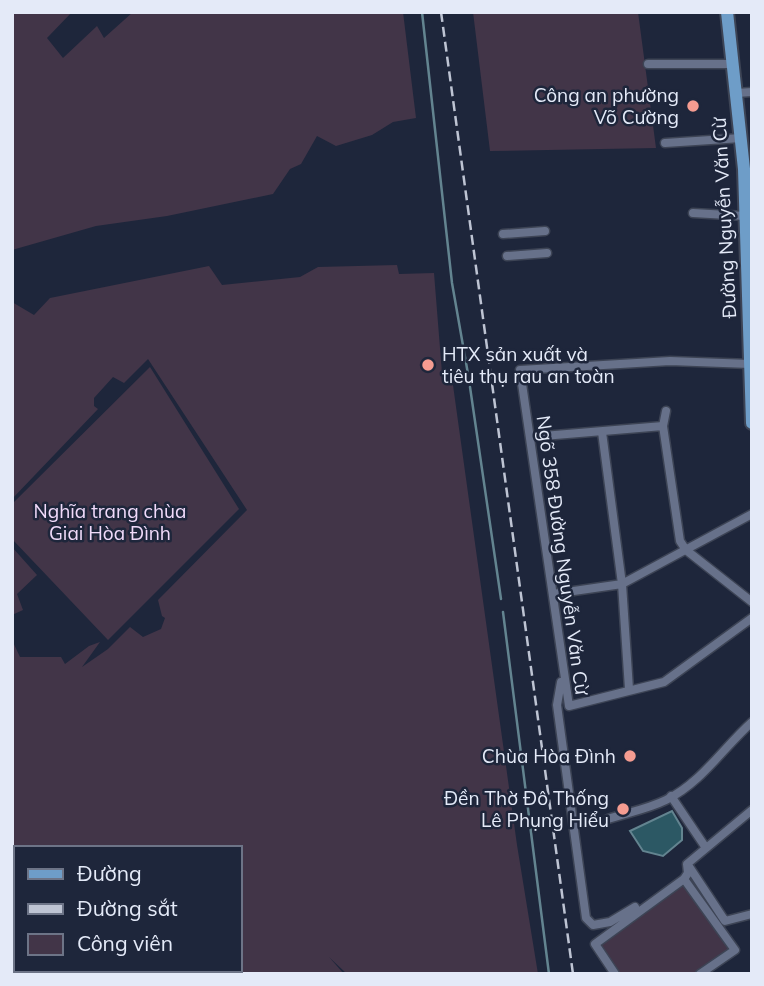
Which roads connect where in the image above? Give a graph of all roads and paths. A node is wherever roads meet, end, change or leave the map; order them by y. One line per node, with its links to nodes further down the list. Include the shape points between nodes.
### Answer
1 (727, 12): 3 (main road, Đường Nguyễn Văn Cừ)
2 (648, 64): 3 (street)
3 (733, 64): 5 (main road, Đường Nguyễn Văn Cừ)
4 (752, 92): 5 (street)
5 (736, 93): 6 (main road, Đường Nguyễn Văn Cừ)
6 (740, 138): 7 (street); 9 (main road, Đường Nguyễn Văn Cừ)
7 (665, 143)
8 (693, 214): 9 (street)
9 (745, 216): 13 (main road, Đường Nguyễn Văn Cừ)
10 (545, 231): 11 (street)
11 (503, 234)
12 (547, 253): 14 (street)
13 (749, 254): 15 (main road, Đường Nguyễn Văn Cừ)
14 (507, 256)
15 (750, 361): 17 (main road, Đường Nguyễn Văn Cừ); 20 (street, Ngõ 358 Đường Nguyễn Văn Cừ, via 520,370)
16 (666, 411): 18 (street)
17 (752, 423)
18 (663, 426): 19 (street); 22 (street, via 680,541)
19 (602, 432): 20 (street); 23 (street)
20 (531, 437): 24 (street, Ngõ 358 Đường Nguyễn Văn Cừ)
21 (752, 514): 22 (street)
22 (686, 550): 23 (street); 25 (street)
23 (622, 584): 24 (street); 28 (street)
24 (553, 594): 27 (street, Ngõ 358 Đường Nguyễn Văn Cừ)
25 (752, 602)
26 (752, 618): 28 (street, Ngõ 358 Đường Nguyễn Văn Cừ, via 664,682)
27 (562, 676): 28 (street, Ngõ 358 Đường Nguyễn Văn Cừ, via 569,706); 36 (street, via 556,705 586,918 593,925 601,924)
28 (629, 689)
29 (752, 722): 30 (street, via 704,773)
30 (671, 796): 32 (street); 33 (street)
31 (752, 810): 33 (street)
32 (608, 818)
33 (706, 848): 34 (street)
34 (687, 863): 35 (street); 37 (street, via 725,921)
35 (684, 879): 38 (street, via 595,944); 39 (street, via 735,950)
36 (635, 907)
37 (752, 914)
38 (615, 974)
39 (700, 974)

